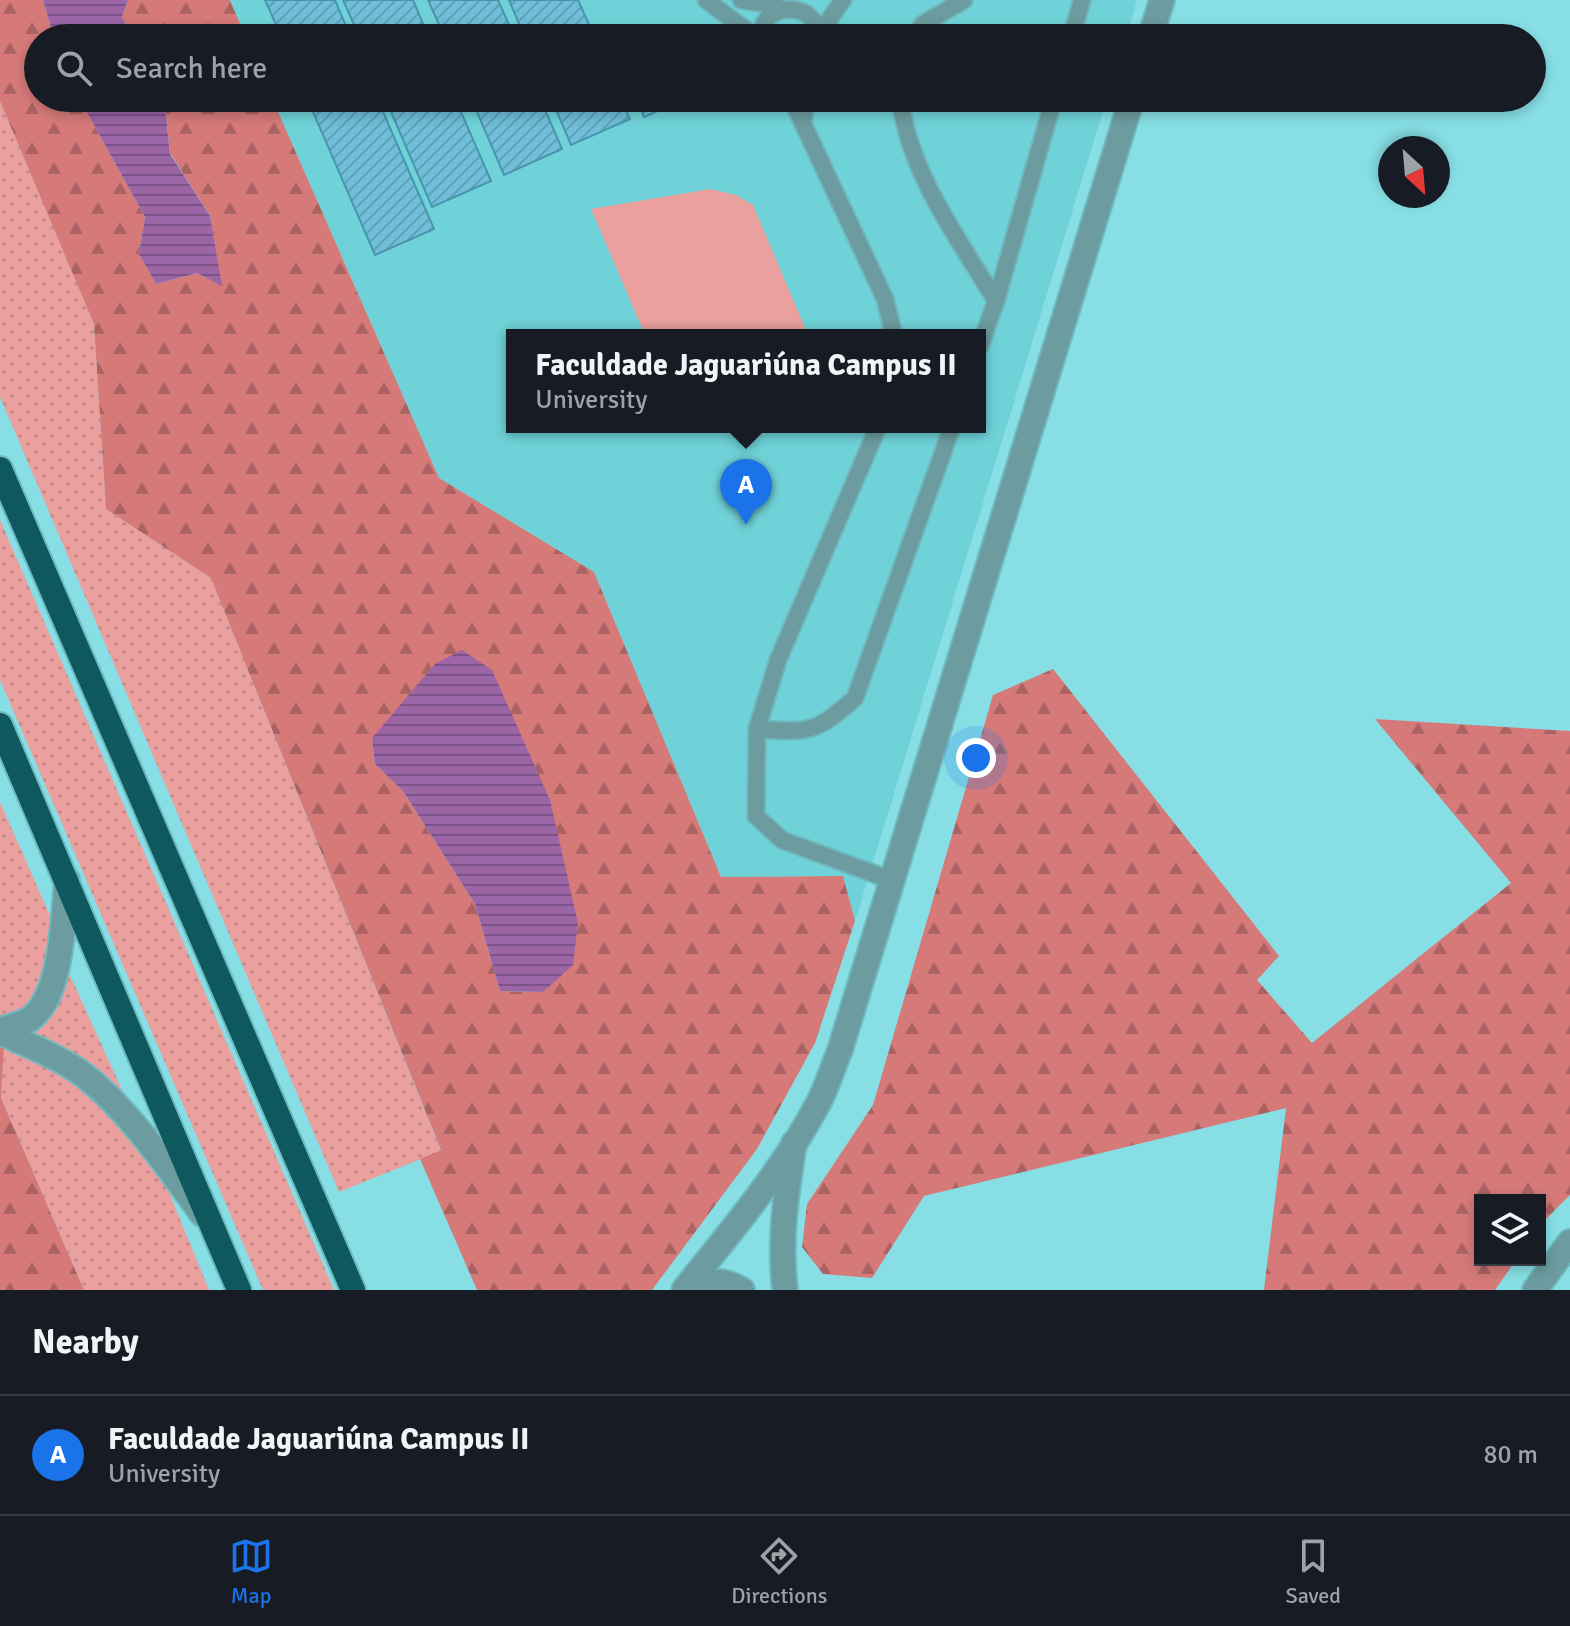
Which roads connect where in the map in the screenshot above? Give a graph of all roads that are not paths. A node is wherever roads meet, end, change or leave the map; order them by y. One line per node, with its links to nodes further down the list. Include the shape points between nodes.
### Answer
1 (706, 0): 8 (lane)
2 (741, 0): 7 (lane)
3 (843, 0): 11 (lane)
4 (964, 0): 12 (lane)
5 (1082, 0): 13 (lane)
6 (1162, 0): 14 (street)
7 (786, 3): 9 (lane); 10 (lane, via 801,6)
8 (739, 24)
9 (763, 24)
10 (816, 24)
11 (827, 24)
12 (923, 24)
13 (1075, 24)
14 (1154, 24)
15 (798, 112): 20 (lane)
16 (805, 112): 20 (lane)
17 (902, 112): 21 (lane, via 925,181)
18 (1050, 112): 21 (lane)
19 (1128, 112): 30 (street)
20 (803, 122): 22 (lane, via 885,299)
21 (996, 301): 23 (lane)
22 (892, 329)
23 (986, 329)
24 (875, 433): 28 (lane, via 778,660)
25 (950, 433): 28 (lane, via 855,698 828,721 801,732)
26 (0, 469): 36 (highway)
27 (0, 725): 29 (highway)
28 (757, 729): 30 (lane, via 756,816 782,840)
29 (67, 880): 31 (street, via 59,961 47,997 30,1019); 33 (highway)
30 (891, 880): 32 (street, via 840,1050 820,1100)
31 (0, 1031): 33 (street, via 73,1067 106,1093)
32 (794, 1143): 37 (street); 40 (street, via 782,1218)
33 (214, 1231): 35 (highway)
34 (1570, 1242): 41 (street)
35 (239, 1290)
36 (353, 1290)
37 (684, 1290)
38 (693, 1290): 39 (street, via 708,1281)
39 (742, 1290)
40 (785, 1290)
41 (1535, 1290)

